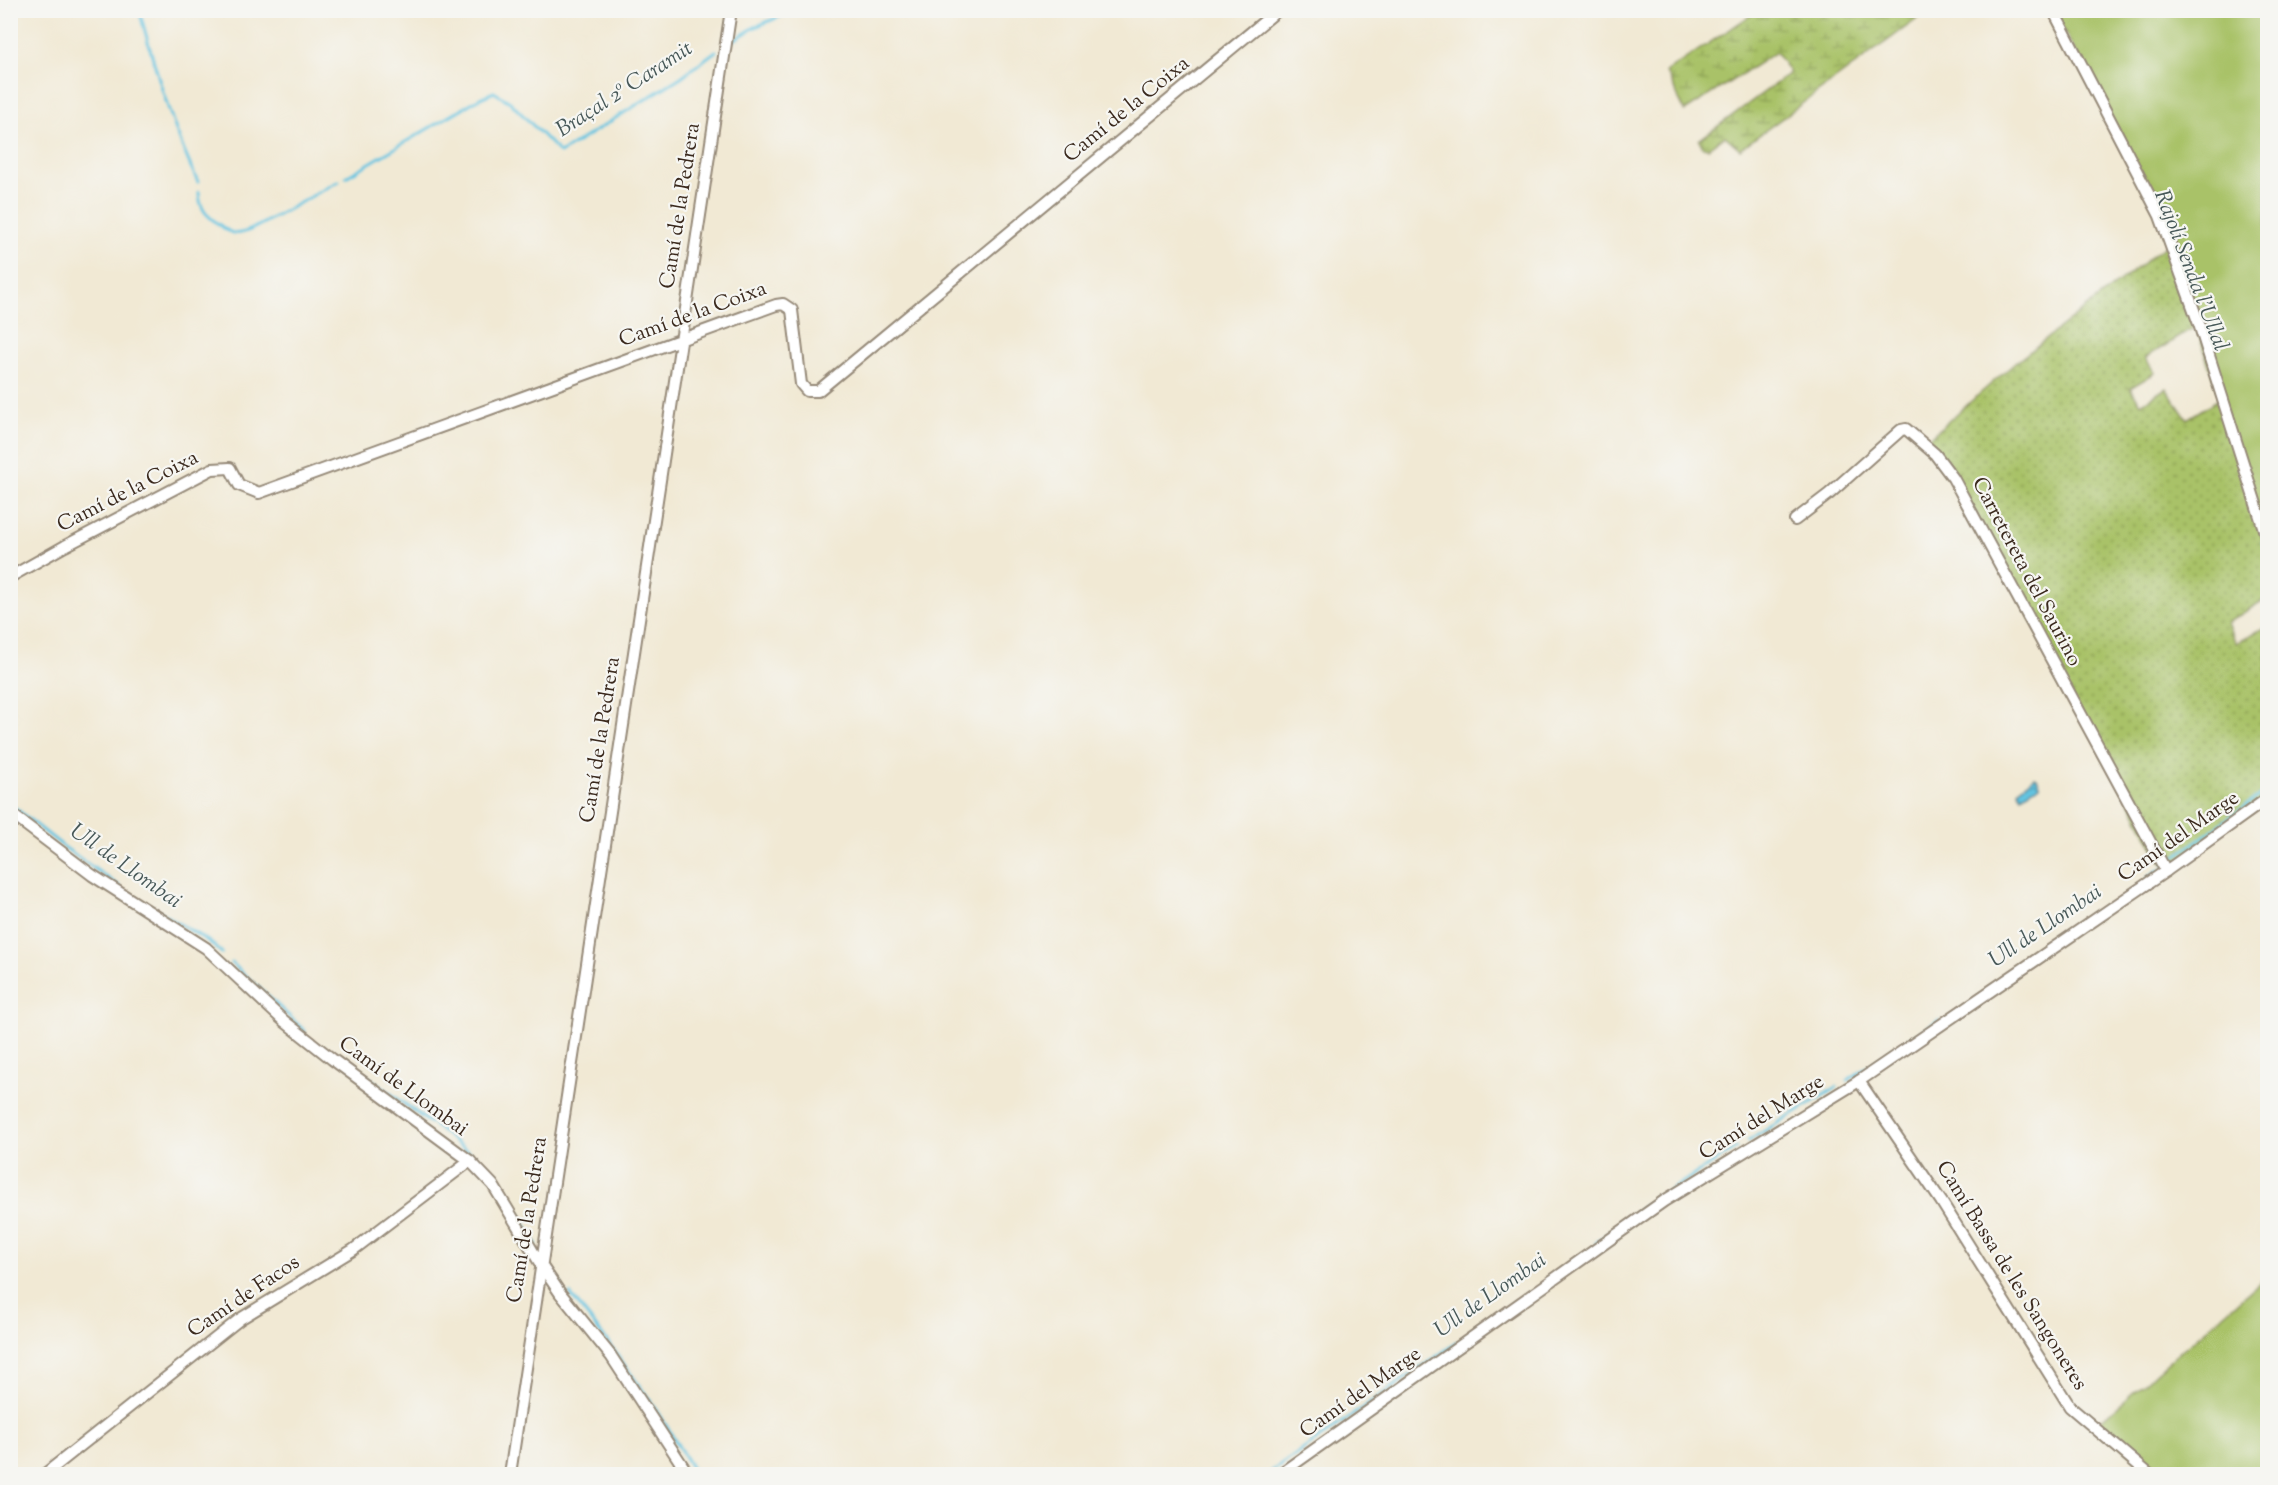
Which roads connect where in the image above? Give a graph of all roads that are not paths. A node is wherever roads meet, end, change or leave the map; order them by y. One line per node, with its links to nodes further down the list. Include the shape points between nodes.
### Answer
1 (730, 10): 4 (street, Camí de la Pedrera)
2 (1278, 10): 4 (street, Camí de la Coixa, via 818,391 807,391 801,384 792,310 783,304)
3 (2053, 10): 6 (street, via 2160,216 2199,324)
4 (681, 339): 7 (street, Camí de la Coixa, via 258,493 239,485 230,468 212,469); 13 (street, Camí de la Pedrera)
5 (1795, 520): 10 (street, Carretereta del Saurino, via 1901,430 1906,429 1935,454 1972,511)
6 (2268, 542)
7 (10, 577)
8 (2268, 798): 10 (street, Camí del Marge)
9 (10, 813): 12 (street, Camí de Llombai, via 92,875 206,948 284,1021)
10 (2166, 871): 11 (street, Camí del Marge)
11 (1859, 1082): 17 (street, Camí del Marge, via 1664,1201); 18 (street, Camí Bassa de les Sangoneres, via 1941,1201 2070,1407)
12 (470, 1161): 13 (street, Camí de Llombai, via 493,1185); 14 (street, Camí de Facos, via 353,1250 240,1319)
13 (541, 1265): 15 (street, Camí de la Pedrera); 16 (street, Camí de Llombai, via 611,1356)
14 (45, 1474)
15 (510, 1474)
16 (688, 1474)
17 (1280, 1474)
18 (2149, 1474)

